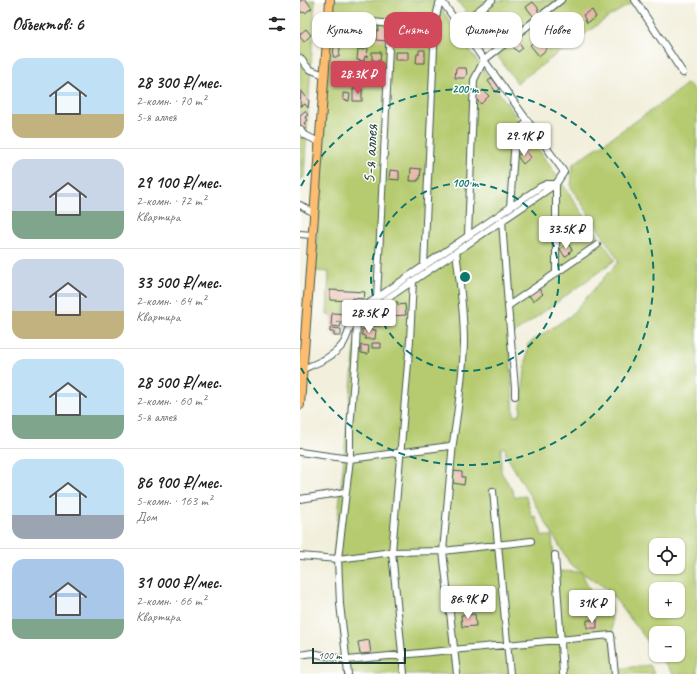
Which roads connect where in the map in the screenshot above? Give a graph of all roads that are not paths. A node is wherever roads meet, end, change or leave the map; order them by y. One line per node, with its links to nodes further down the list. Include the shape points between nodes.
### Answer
1 (330, 0): 6 (main road)
2 (440, 0): 8 (street); 29 (street, via 435,26)
3 (492, 0): 7 (street)
4 (561, 0): 13 (street)
5 (635, 0): 14 (street)
6 (329, 12)
7 (476, 12)
8 (450, 13)
9 (376, 22): 32 (street, 5-я аллея, via 390,27)
10 (326, 48): 15 (main road)
11 (475, 48): 13 (street)
12 (300, 58): 15 (street, via 309,70)
13 (484, 60): 16 (street); 26 (street, via 474,80)
14 (683, 73)
15 (324, 75): 18 (main road)
16 (528, 122): 19 (street, via 564,172); 21 (street, via 517,132 515,139)
17 (300, 129): 18 (street, via 303,134)
18 (319, 142): 22 (main road)
19 (556, 184): 21 (street, via 540,187); 23 (street); 30 (street)
20 (300, 205): 22 (street)
21 (510, 207): 26 (street)
22 (314, 213): 25 (main road)
23 (502, 220): 28 (street); 33 (street)
24 (300, 234): 25 (street)
25 (312, 235): 34 (main road)
26 (468, 236): 29 (street)
27 (597, 245): 30 (street)
28 (456, 252): 31 (street); 38 (street, via 464,342)
29 (424, 266): 32 (street)
30 (556, 273): 33 (street)
31 (413, 281): 40 (street); 41 (street, via 357,319)
32 (377, 298): 35 (street, via 355,313 343,344 332,355)
33 (508, 306): 36 (street)
34 (303, 322): 35 (main road)
35 (303, 369): 37 (main road)
36 (515, 396)
37 (300, 405)
38 (453, 443): 40 (street, via 445,448); 47 (street)
39 (300, 452): 41 (street)
40 (400, 453): 41 (street); 48 (street)
41 (350, 459): 43 (street)
42 (493, 491): 46 (street)
43 (345, 492): 44 (street); 51 (street)
44 (300, 499)
45 (531, 541): 46 (street)
46 (499, 544): 47 (street); 53 (street)
47 (444, 551): 48 (street); 54 (street)
48 (392, 552): 51 (street); 55 (street)
49 (555, 555): 52 (street)
50 (300, 556): 51 (street)
51 (338, 559): 57 (street, via 340,604)
52 (560, 639): 53 (street); 62 (street); 63 (street, via 611,635)
53 (507, 644): 54 (street); 61 (street)
54 (455, 650): 55 (street); 60 (street)
55 (402, 654): 57 (street); 59 (street)
56 (300, 655): 57 (street, via 312,653)
57 (347, 660): 58 (street)
58 (348, 674)
59 (404, 674)
60 (457, 674)
61 (510, 674)
62 (562, 674)
63 (615, 674)

